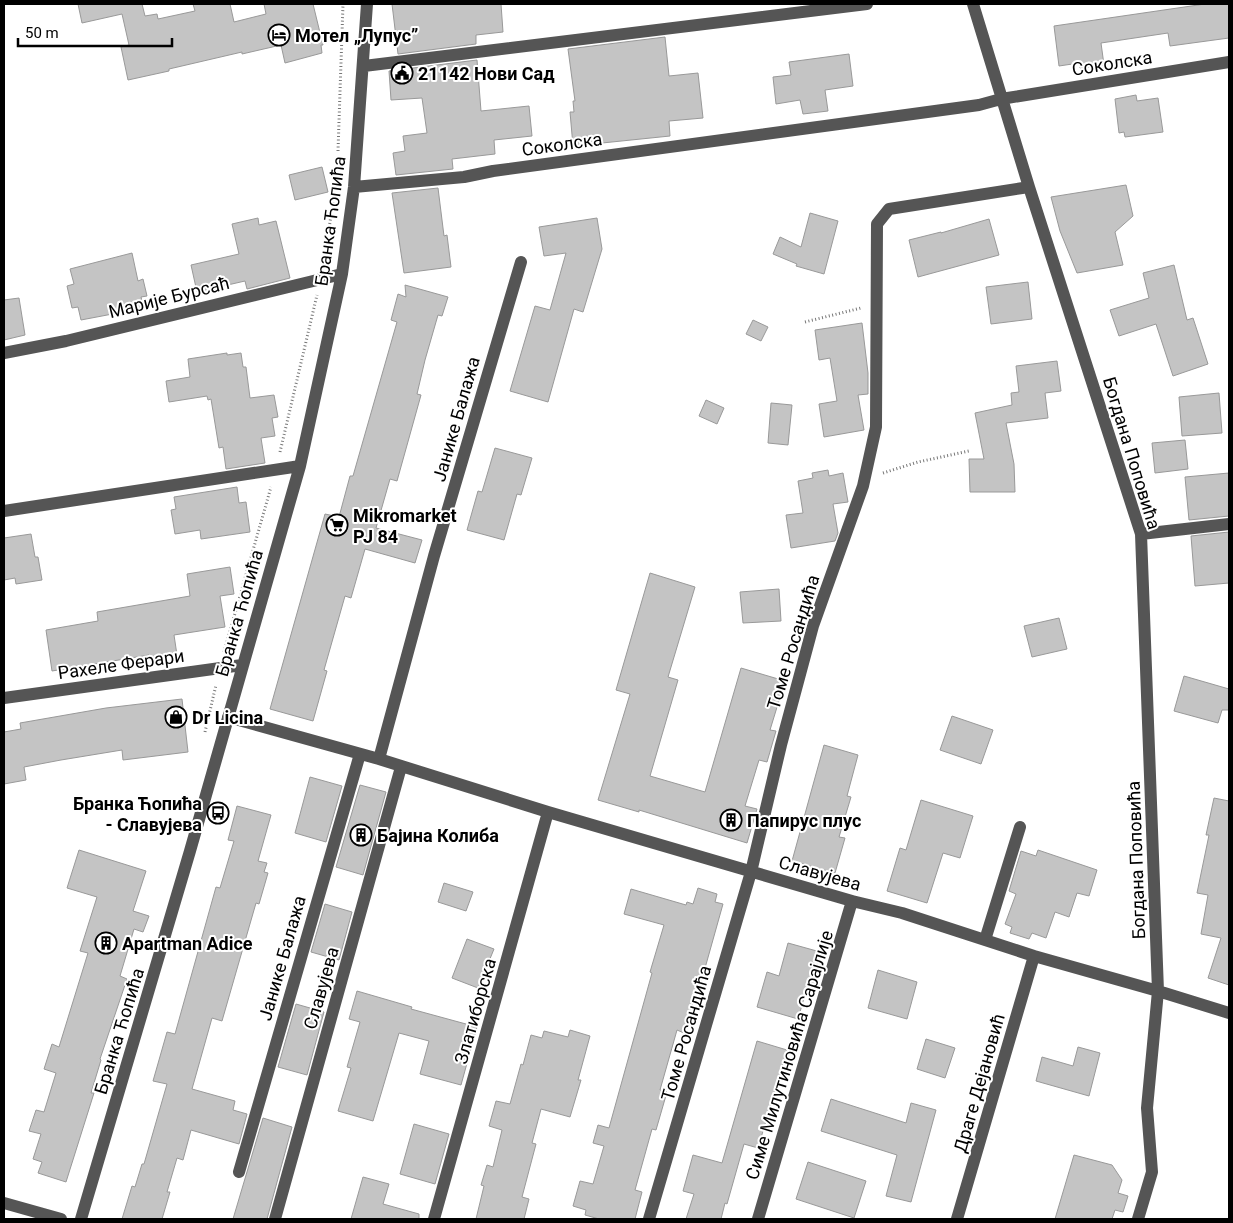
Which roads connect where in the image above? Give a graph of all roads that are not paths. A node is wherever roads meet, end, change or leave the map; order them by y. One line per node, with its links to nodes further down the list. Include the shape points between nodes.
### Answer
1 (367, 4): 5 (street, Бранка Ћопића)
2 (867, 4): 5 (street)
3 (973, 4): 6 (street, Богдана Поповића)
4 (1229, 62): 6 (street, Соколска)
5 (364, 66): 7 (street, Бранка Ћопића)
6 (1001, 99): 7 (street, Соколска, via 979,105 464,177); 8 (street, Богдана Поповића)
7 (354, 187): 10 (street, Бранка Ћопића)
8 (1029, 187): 15 (street, Богдана Поповића); 24 (street, Томе Росандића, via 889,209 877,224 876,427 864,486 813,626)
9 (521, 262): 20 (street, Јанике Балажа, via 434,556)
10 (342, 274): 11 (street, Марије Бурсаћ); 12 (street, Бранка Ћопића)
11 (4, 353)
12 (300, 466): 13 (street); 16 (street, Бранка Ћопића)
13 (4, 511)
14 (1229, 524): 15 (street)
15 (1141, 534): 28 (street, Богдана Поповића)
16 (242, 665): 17 (street, Рахеле Ферари); 18 (street, Бранка Ћопића)
17 (4, 698)
18 (228, 717): 19 (street, Славујева); 33 (street, Бранка Ћопића)
19 (360, 754): 20 (street, Славујева); 30 (street, Јанике Балажа)
20 (379, 759): 21 (street, Славујева)
21 (401, 767): 22 (street, Славујева); 34 (street, Славујева)
22 (548, 812): 24 (street, Славујева); 35 (street, Златиборска)
23 (1020, 827): 26 (street)
24 (752, 872): 25 (street, Славујева); 36 (street, Томе Росандића)
25 (852, 901): 26 (street, Славујева, via 902,913); 37 (street, Симе Милутиновића Сарајлије)
26 (985, 940): 27 (street, Славујева)
27 (1034, 956): 28 (street, Славујева); 38 (street, Драге Дејановић)
28 (1158, 990): 29 (street, Славујева); 39 (street, Богдана Поповића, via 1147,1108 1152,1172)
29 (1229, 1013)
30 (239, 1172)
31 (4, 1203): 32 (street)
32 (61, 1219)
33 (81, 1219)
34 (275, 1219)
35 (434, 1219)
36 (649, 1219)
37 (758, 1219)
38 (957, 1219)
39 (1138, 1219)

